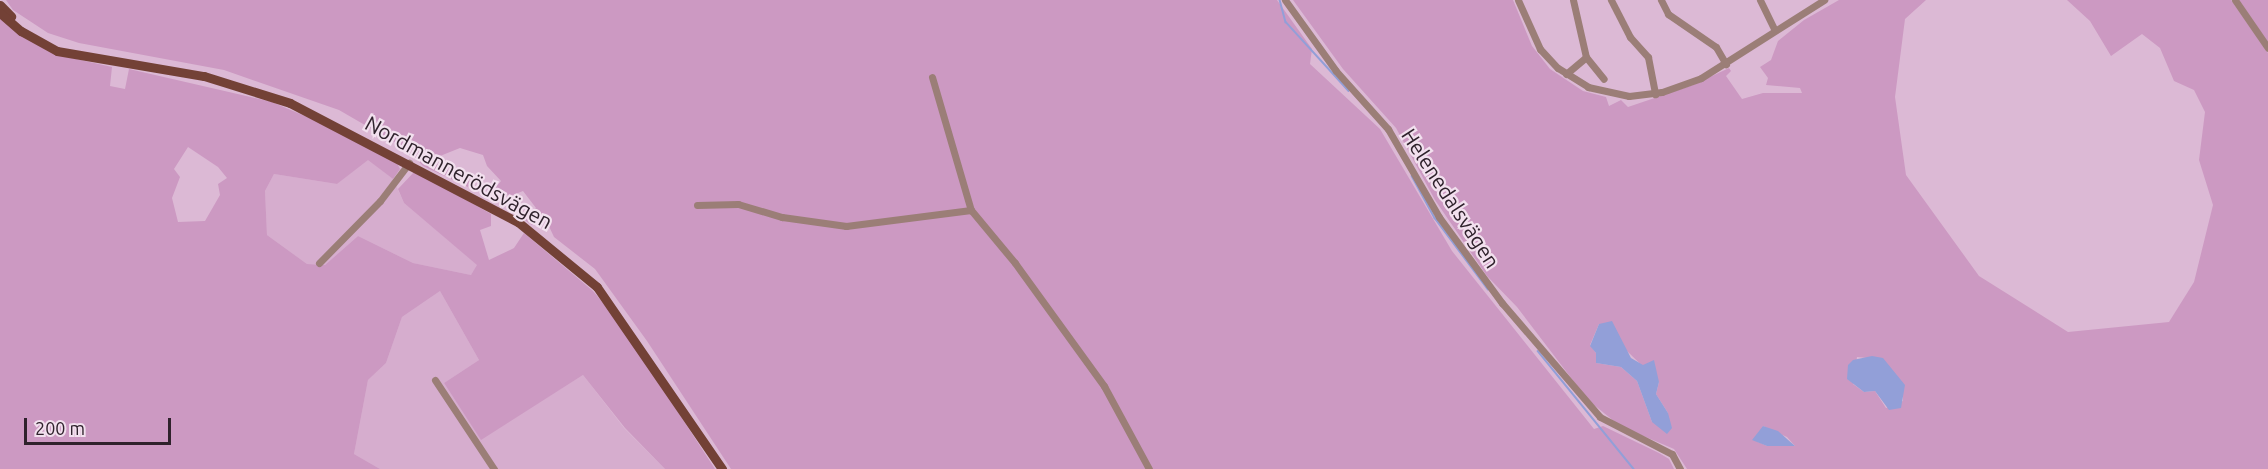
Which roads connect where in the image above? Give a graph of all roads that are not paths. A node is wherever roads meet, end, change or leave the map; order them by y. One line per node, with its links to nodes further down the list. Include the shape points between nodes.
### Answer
1 (1285, 0): 29 (street, Helenedalsvägen, via 1336,71 1388,129 1439,217 1502,303 1599,417 1672,454)
2 (1518, 0): 17 (street, via 1540,49)
3 (1573, 0): 14 (street)
4 (1612, 0): 20 (street, via 1641,50)
5 (1661, 0): 16 (street, via 1668,14 1708,42)
6 (1760, 0): 12 (street)
7 (1824, 0): 9 (street)
8 (2235, 0): 13 (street)
9 (1815, 2): 12 (street)
10 (0, 4): 15 (main road, Nordmannerödsvägen, via 48,40)
11 (0, 13): 15 (main road, Nordmannerödsvägen, via 21,31 57,51)
12 (1774, 29): 16 (street)
13 (2268, 48)
14 (1586, 57): 17 (street); 19 (street)
15 (113, 61): 21 (main road, Nordmannerödsvägen, via 204,76 290,103)
16 (1726, 64): 20 (street, via 1693,82)
17 (1566, 75): 20 (street, via 1611,94)
18 (932, 76): 23 (street)
19 (1604, 79)
20 (1655, 94)
21 (409, 163): 24 (street, via 393,187); 27 (main road, Nordmannerödsvägen, via 518,222 576,266 623,320)
22 (697, 206): 23 (street, via 738,204 782,217 846,226)
23 (971, 210): 28 (street, via 1015,263 1104,386)
24 (319, 263)
25 (435, 380): 26 (street)
26 (494, 469)
27 (722, 469)
28 (1149, 469)
29 (1680, 469)

